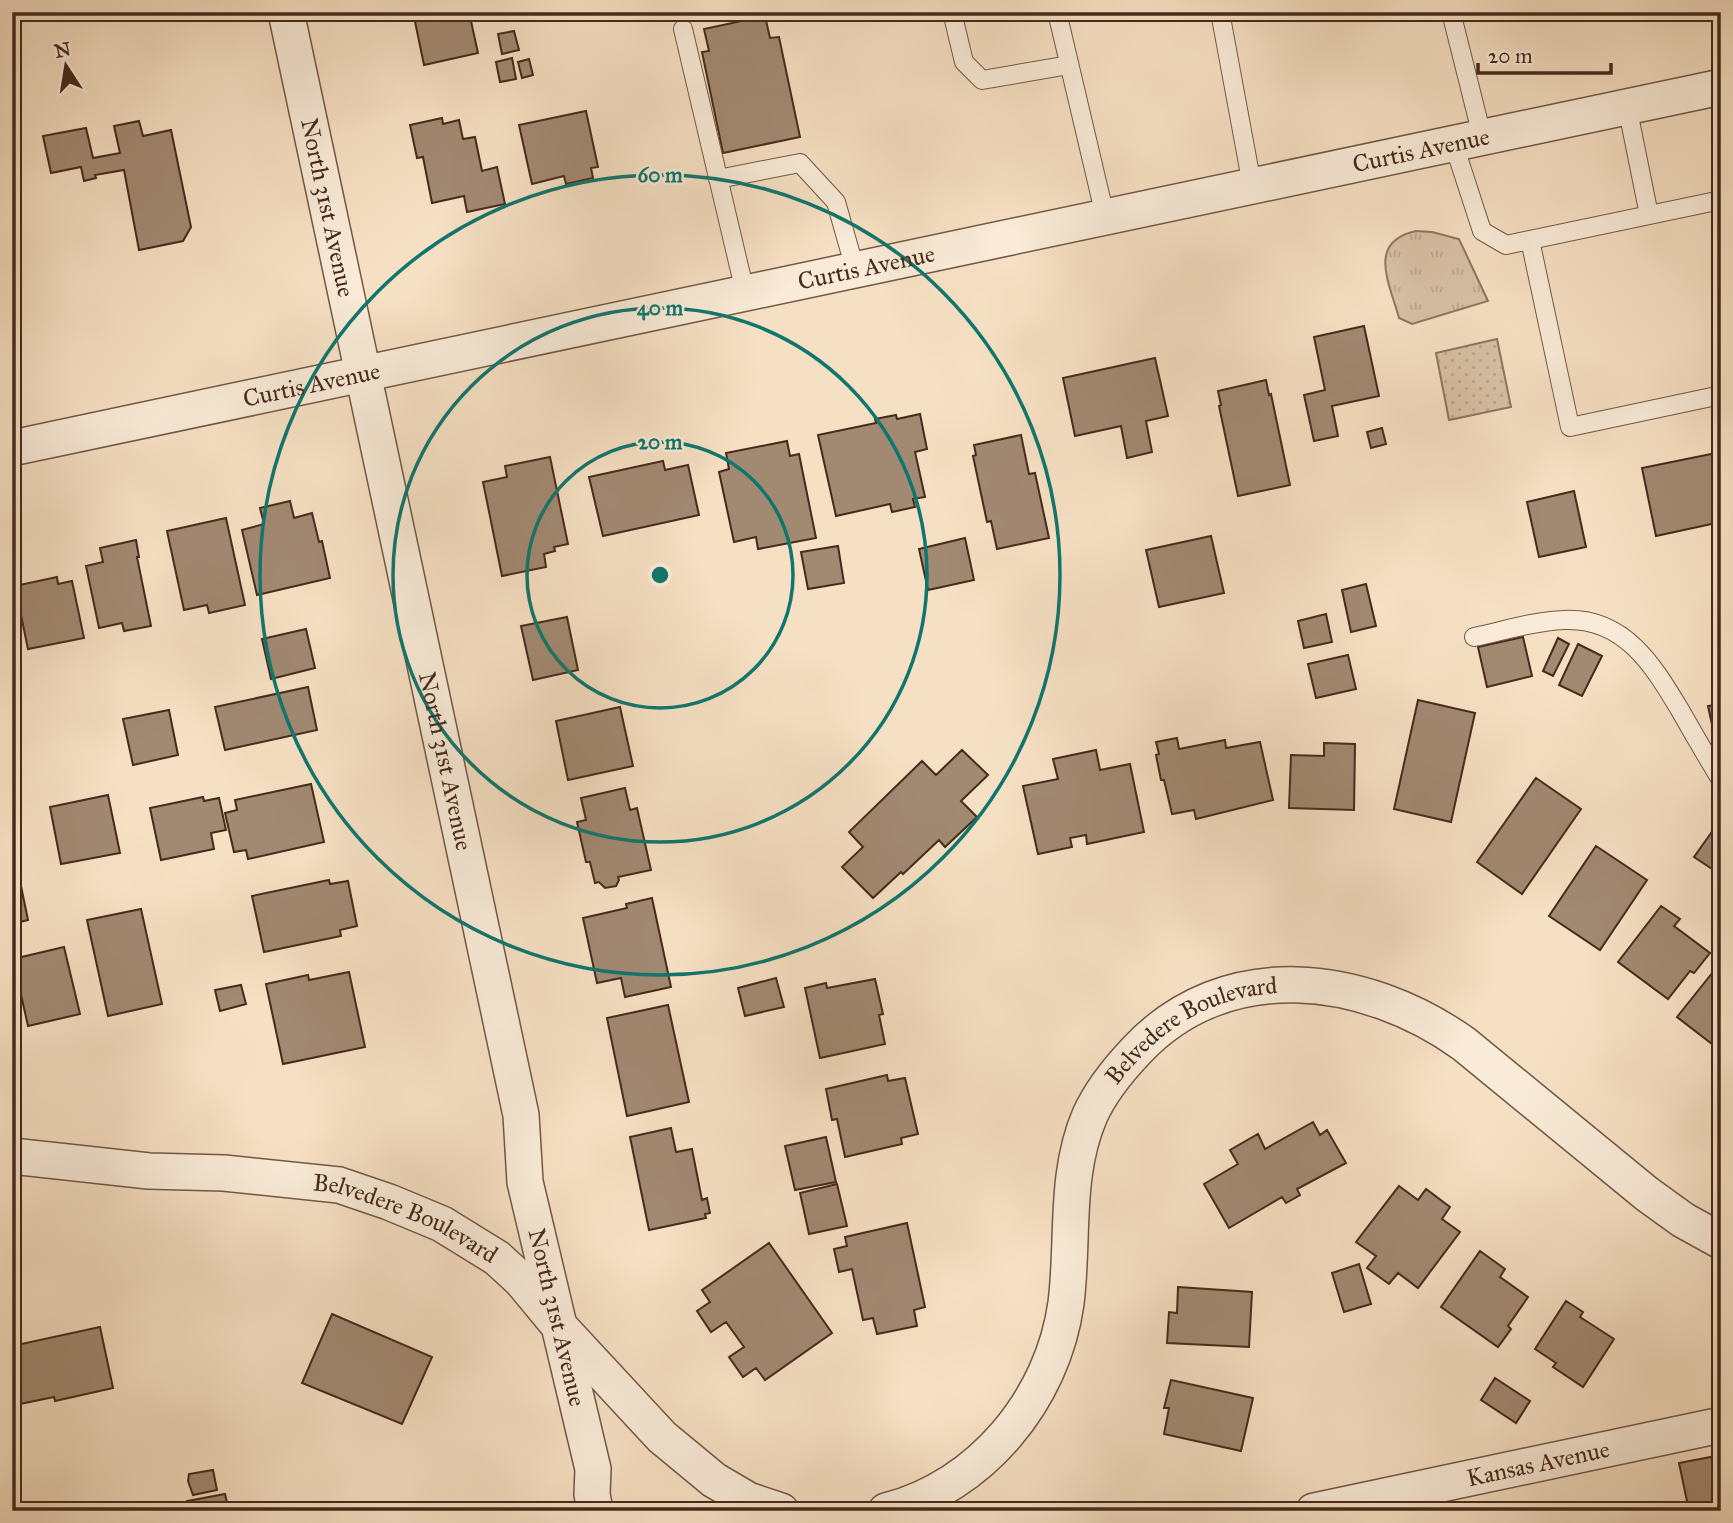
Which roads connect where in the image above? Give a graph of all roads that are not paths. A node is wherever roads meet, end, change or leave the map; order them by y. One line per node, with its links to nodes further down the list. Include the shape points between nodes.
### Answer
1 (286, 12): 19 (street, North 31st Avenue)
2 (951, 12): 7 (lane, via 964,62 982,80)
3 (1057, 12): 7 (lane)
4 (1220, 12): 12 (lane)
5 (1451, 12): 10 (lane)
6 (682, 29): 11 (lane)
7 (1069, 65): 15 (lane)
8 (1721, 87): 9 (street, Curtis Avenue)
9 (1627, 106): 10 (street, Curtis Avenue); 14 (lane)
10 (1467, 139): 12 (street, Curtis Avenue); 16 (lane, via 1482,231 1506,245)
11 (718, 179): 17 (lane, via 800,163 836,202); 18 (lane)
12 (1252, 185): 15 (street, Curtis Avenue)
13 (1721, 200): 14 (lane)
14 (1649, 215): 16 (lane)
15 (1105, 216): 17 (street, Curtis Avenue)
16 (1530, 240): 20 (lane, via 1570,427)
17 (855, 269): 18 (street, Curtis Avenue)
18 (745, 292): 19 (street, Curtis Avenue)
19 (362, 373): 21 (street, Curtis Avenue); 26 (street, North 31st Avenue, via 521,1115 525,1182)
20 (1721, 395)
21 (12, 448)
22 (1474, 636): 23 (lane, via 1565,620 1614,632 1637,648 1655,669)
23 (1721, 780)
24 (12, 1156): 26 (street, Belvedere Boulevard, via 339,1185 442,1224 471,1240 521,1280)
25 (1721, 1241): 30 (street, Belvedere Boulevard, via 1647,1194 1464,1044 1402,1007 1340,989 1300,985 1247,989 1199,1004 1152,1033 1114,1074 1090,1115 1072,1184 1066,1303 1058,1341 1037,1392 995,1449 945,1488)
26 (560, 1327): 28 (street, North 31st Avenue, via 593,1469); 29 (street, Belvedere Boulevard, via 662,1437 714,1480 748,1500)
27 (1721, 1425): 31 (street, Kansas Avenue)
28 (595, 1511)
29 (781, 1511)
30 (887, 1511)
31 (1314, 1511)

